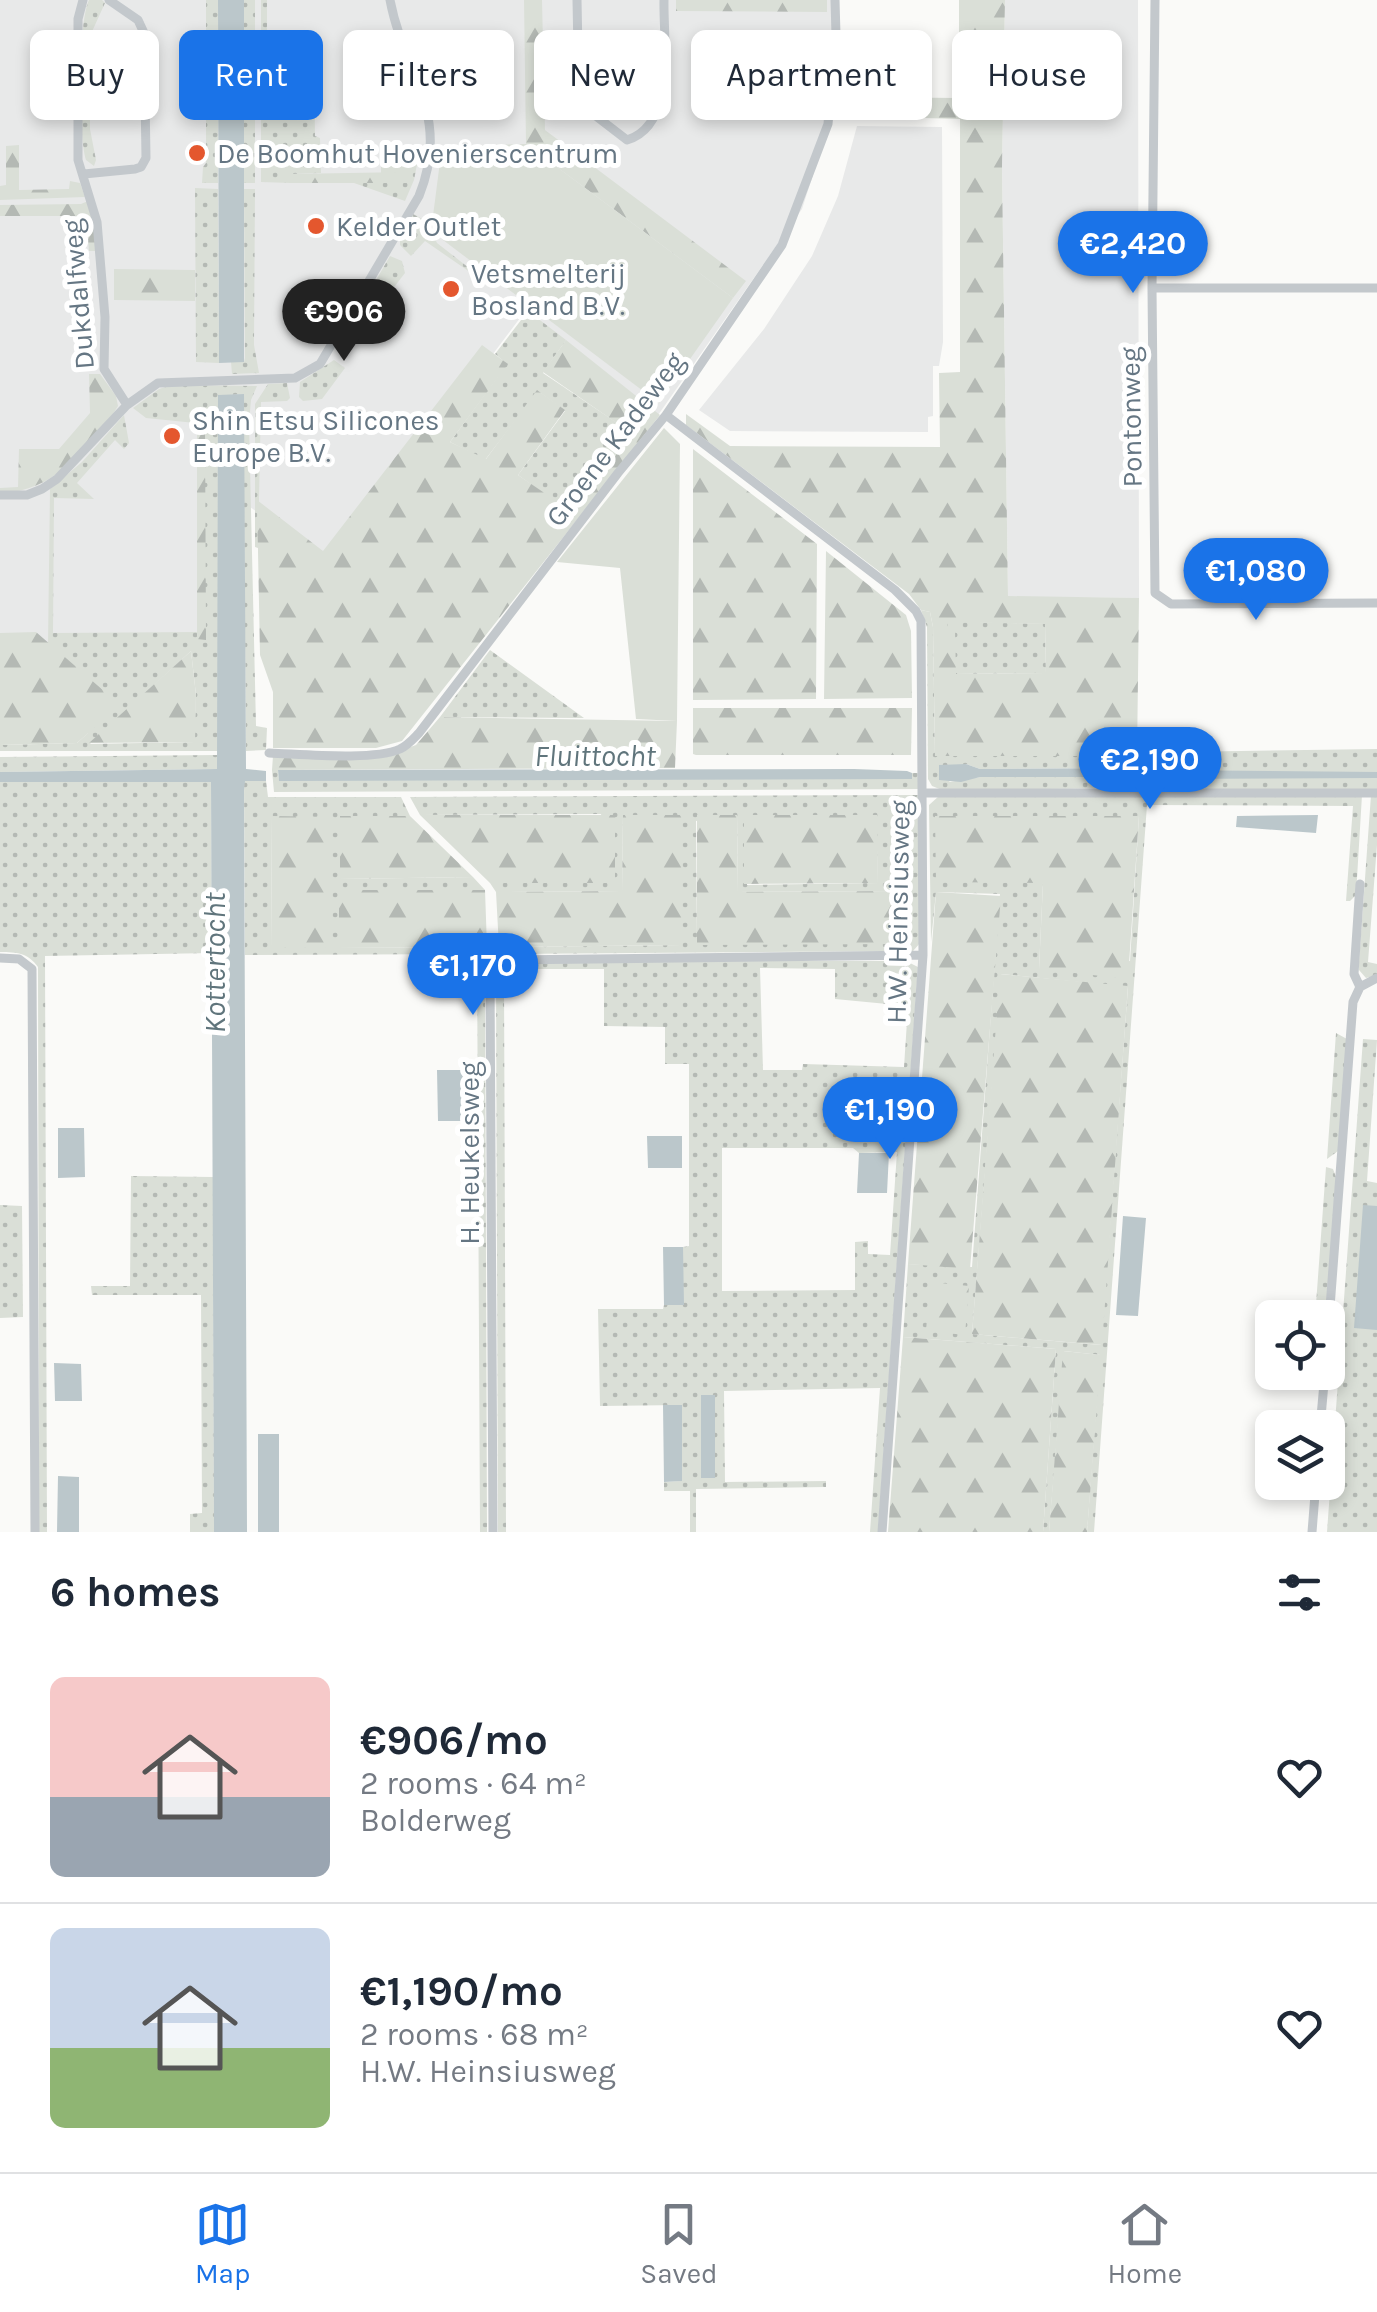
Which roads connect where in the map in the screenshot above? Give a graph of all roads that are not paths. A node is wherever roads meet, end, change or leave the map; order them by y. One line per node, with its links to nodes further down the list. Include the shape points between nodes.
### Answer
1 (83, 0): 8 (street, Dukdalfweg, via 77,119)
2 (109, 0): 8 (street, via 138,20 144,33 146,158 135,169)
3 (390, 0): 11 (street, via 429,111 430,158 419,196 334,344 320,364 295,378 158,383)
4 (577, 0): 5 (street, via 579,102 627,140 638,136 663,99)
5 (664, 0)
6 (836, 0): 12 (street, Groene Kadeweg, via 828,124 800,204 757,285)
7 (1155, 0): 9 (street, Pontonweg)
8 (84, 174): 11 (street, Dukdalfweg, via 97,222 104,368)
9 (1152, 288): 10 (street); 14 (street, Pontonweg, via 1155,593 1171,604)
10 (1377, 288)
11 (127, 405): 13 (street, via 42,489)
12 (666, 415): 15 (street, Groene Kadeweg, via 405,747 353,755); 16 (street, H.W. Heinsiusweg, via 916,611)
13 (0, 495)
14 (1377, 603)
15 (269, 754)
16 (924, 792): 17 (street); 19 (street, H.W. Heinsiusweg)
17 (1377, 792)
18 (1360, 884): 22 (street, via 1354,974)
19 (923, 954): 26 (street, H. Heukelsweg, via 502,960 493,968); 27 (street, H.W. Heinsiusweg)
20 (0, 958): 25 (street, via 19,959 32,969)
21 (1377, 978): 22 (street)
22 (1360, 986): 23 (street, via 1353,1002)
23 (1331, 1300)
24 (1315, 1500): 28 (street)
25 (35, 1532)
26 (493, 1532)
27 (882, 1532)
28 (1312, 1532)

